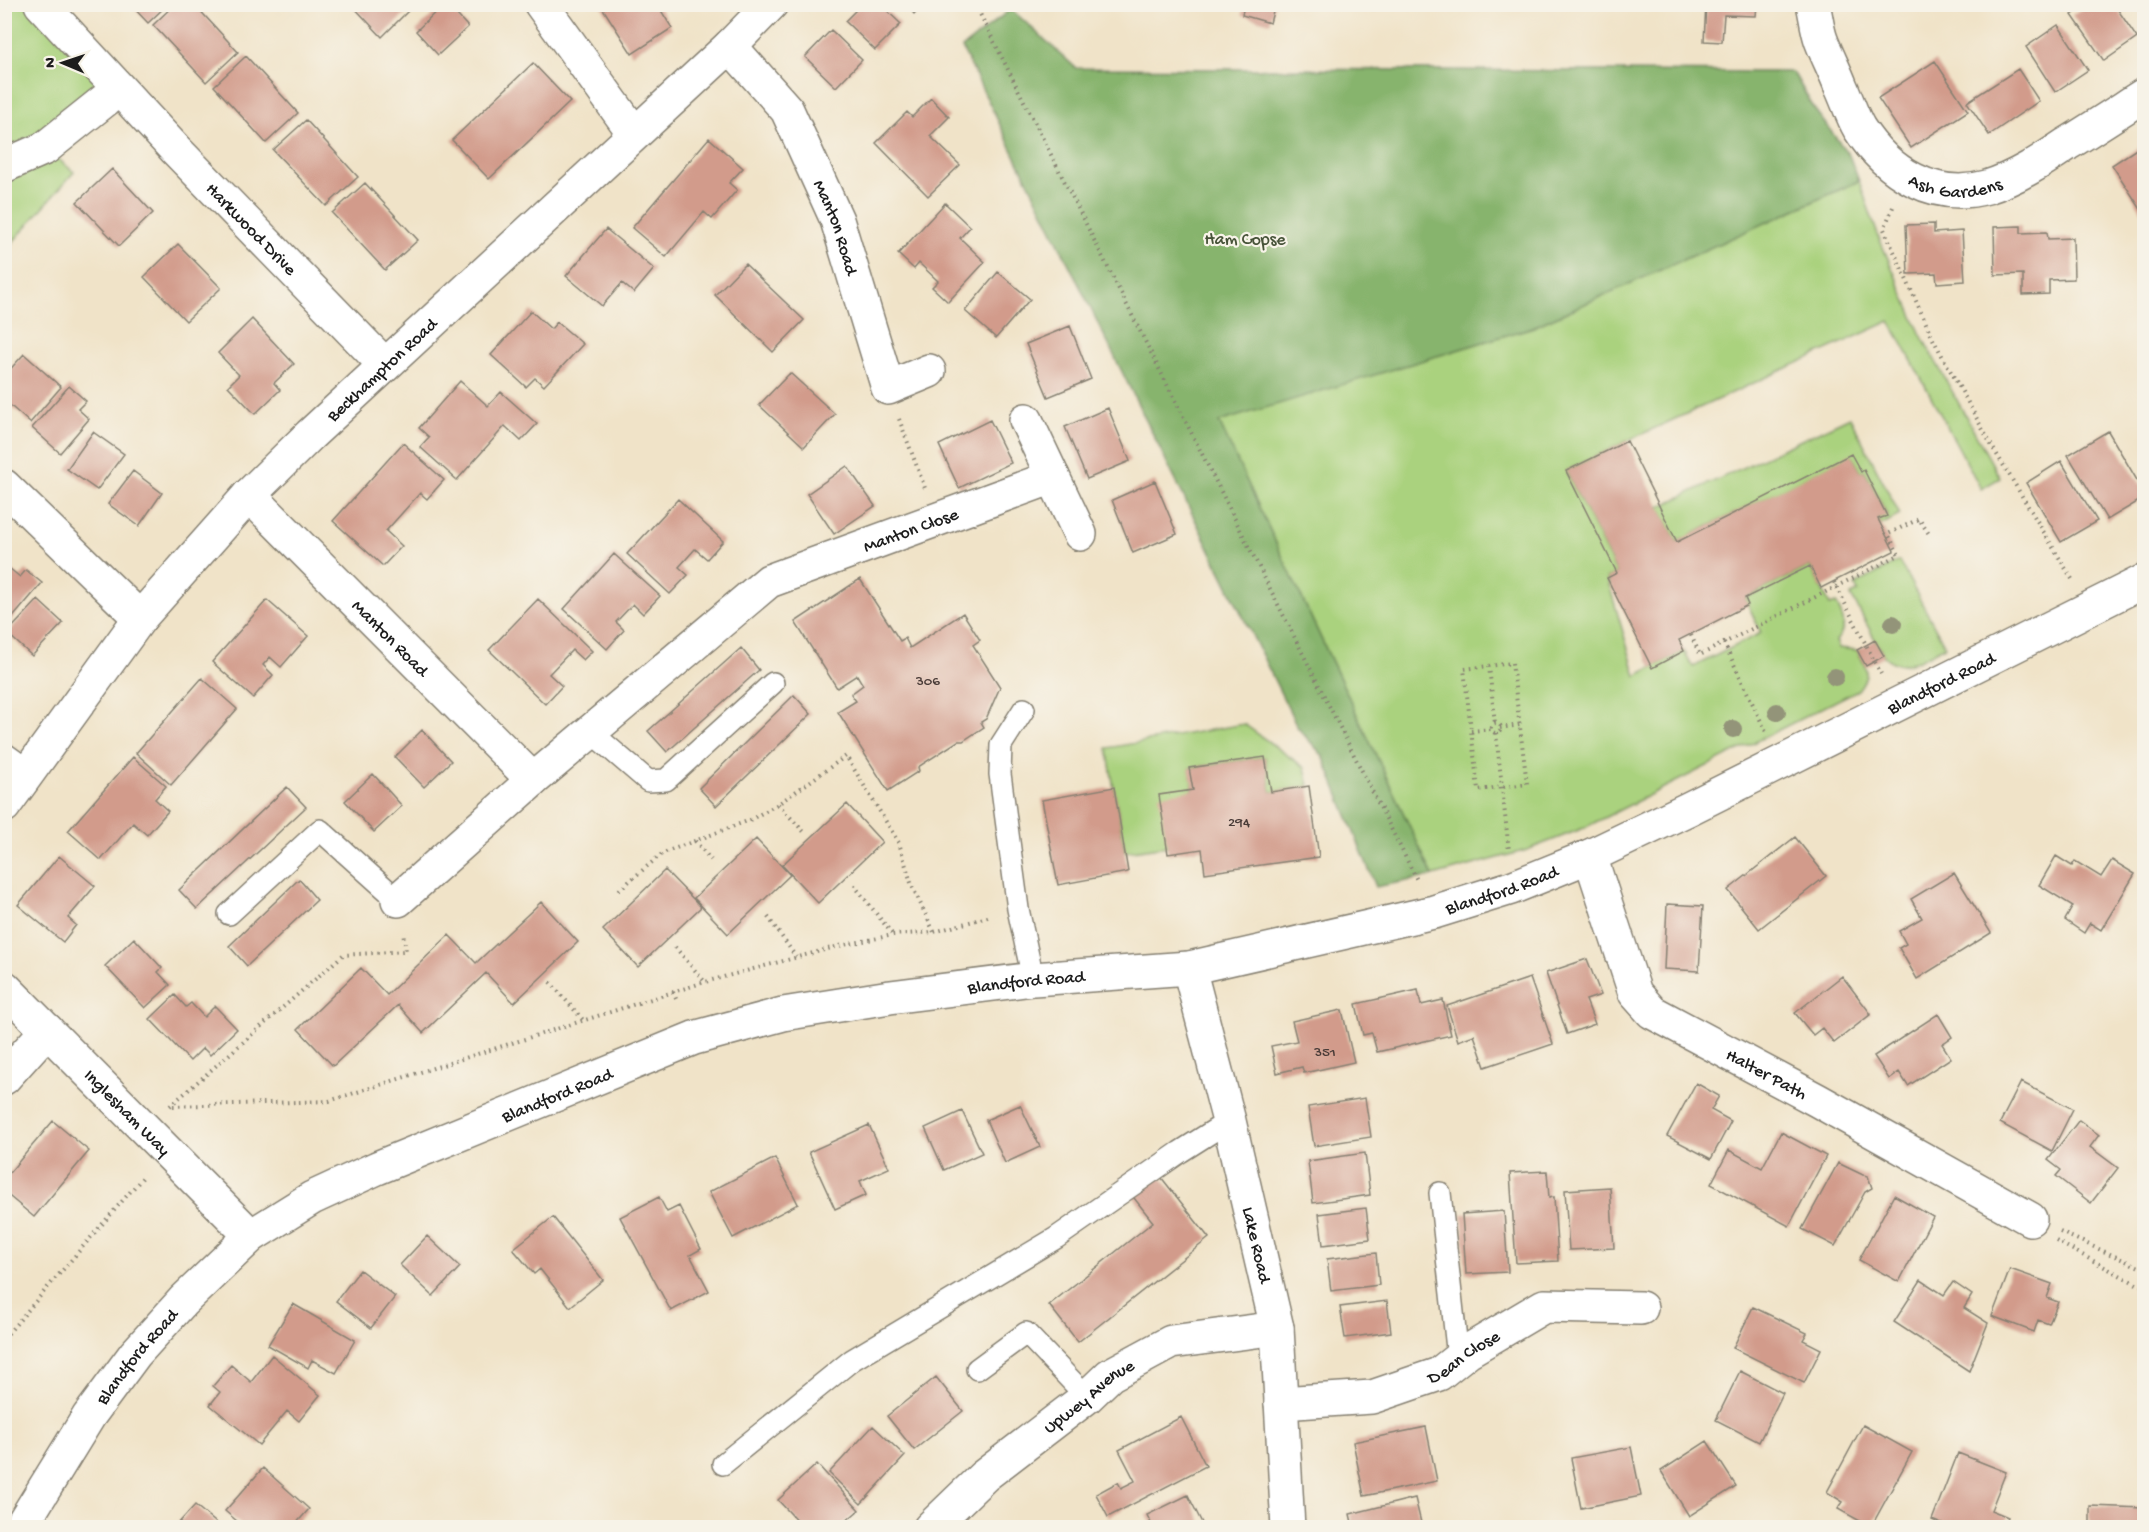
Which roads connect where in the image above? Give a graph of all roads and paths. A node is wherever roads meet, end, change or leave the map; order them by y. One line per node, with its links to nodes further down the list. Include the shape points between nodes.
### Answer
1 (41, 4): 7 (street, Harkwood Drive)
2 (541, 4): 9 (street)
3 (771, 4): 6 (street, Beckhampton Road)
4 (975, 4): 53 (path)
5 (1813, 4): 11 (street, Ash Gardens, via 1821,39 1858,126 1872,147)
6 (730, 46): 9 (street, Beckhampton Road); 14 (street, Manton Road, via 787,111 837,220)
7 (119, 89): 10 (street, via 45,148); 12 (street, Harkwood Drive)
8 (2145, 95): 11 (street, Ash Gardens, via 2029,169 1985,188 1943,189)
9 (634, 133): 12 (street, Beckhampton Road)
10 (4, 166)
11 (1905, 177): 24 (path, via 1884,229 1933,339)
12 (385, 365): 18 (street, Beckhampton Road)
13 (929, 371): 14 (street)
14 (888, 388): 19 (path)
15 (1026, 420): 16 (street)
16 (1053, 477): 19 (street, Manton Close); 20 (street)
17 (4, 486): 25 (street)
18 (249, 495): 25 (street, Beckhampton Road); 41 (street, Manton Road)
19 (937, 519): 37 (street, Manton Close, via 768,581)
20 (1080, 534)
21 (1929, 534): 23 (path, via 1918,519 1888,534 1899,555)
22 (2145, 581): 24 (street, Blandford Road)
23 (1835, 584): 27 (path); 29 (path)
24 (2089, 608): 48 (street, Blandford Road)
25 (140, 618): 40 (street, Beckhampton Road)
26 (1690, 635): 27 (path, via 1700,655)
27 (1724, 643): 39 (path)
28 (1489, 666): 32 (path); 33 (path, via 1512,663); 36 (path, via 1464,669)
29 (1882, 675)
30 (773, 683): 37 (lane, via 666,780 648,781)
31 (1024, 709): 62 (lane, via 1001,745 1000,774 1018,909)
32 (1495, 724): 34 (path, via 1500,723); 35 (path, via 1491,724)
33 (1520, 725): 34 (path); 42 (path, via 1527,784)
34 (1500, 728): 38 (path, via 1501,732)
35 (1491, 729): 36 (path); 38 (path)
36 (1471, 731): 42 (path, via 1478,790)
37 (592, 733): 41 (street)
38 (1496, 733): 42 (path)
39 (1767, 734)
40 (16, 762): 44 (street, Beckhampton Road)
41 (533, 780): 52 (street)
42 (1502, 787): 47 (path)
43 (778, 804): 45 (path); 46 (path, via 750,820); 57 (path, via 846,756 899,843 912,886)
44 (4, 806)
45 (804, 832)
46 (695, 841): 49 (path); 51 (path, via 663,853)
47 (1509, 855)
48 (1590, 856): 53 (street, Blandford Road, via 1511,888); 74 (street, Halter Path, via 1635,993 1652,1012)
49 (711, 860)
50 (854, 885): 58 (path)
51 (619, 890)
52 (398, 900): 54 (lane, via 320,830); 68 (path, via 406,951 343,955 169,1107 329,1101)
53 (1434, 912): 61 (street, Blandford Road)
54 (229, 914)
55 (992, 916): 57 (path)
56 (768, 917): 60 (path)
57 (934, 932): 58 (path)
58 (893, 935): 60 (path)
59 (675, 947): 64 (path)
60 (796, 957): 64 (path)
61 (1189, 968): 62 (street, Blandford Road); 71 (street, Lake Road)
62 (1033, 980): 75 (street, Blandford Road, via 783,1014 694,1038 377,1167 312,1198)
63 (550, 982): 68 (path)
64 (705, 982): 66 (path)
65 (4, 987): 69 (street, Inglesham Way)
66 (673, 992): 67 (path); 68 (path)
67 (677, 1001)
68 (584, 1021)
69 (47, 1030): 70 (street); 72 (street, Inglesham Way)
70 (4, 1078)
71 (1229, 1121): 78 (street, Lake Road); 84 (lane, via 1056,1238 852,1360)
72 (166, 1150): 75 (street, Inglesham Way); 79 (path)
73 (1440, 1193): 80 (lane)
74 (2030, 1219): 76 (path)
75 (251, 1236): 85 (street, Blandford Road, via 135,1354 89,1416)
76 (2145, 1269)
77 (1641, 1308): 80 (street, Dean Close, via 1544,1306)
78 (1277, 1328): 82 (street, Upwey Avenue, via 1171,1342 1110,1376); 83 (street, Lake Road)
79 (4, 1338)
80 (1458, 1358): 83 (street, Dean Close, via 1439,1374 1372,1397)
81 (976, 1369): 82 (lane, via 1026,1333)
82 (1087, 1397): 86 (street, Upwey Avenue, via 984,1476)
83 (1281, 1403): 87 (street, Lake Road)
84 (723, 1464)
85 (20, 1527)
86 (930, 1527)
87 (1288, 1527)

